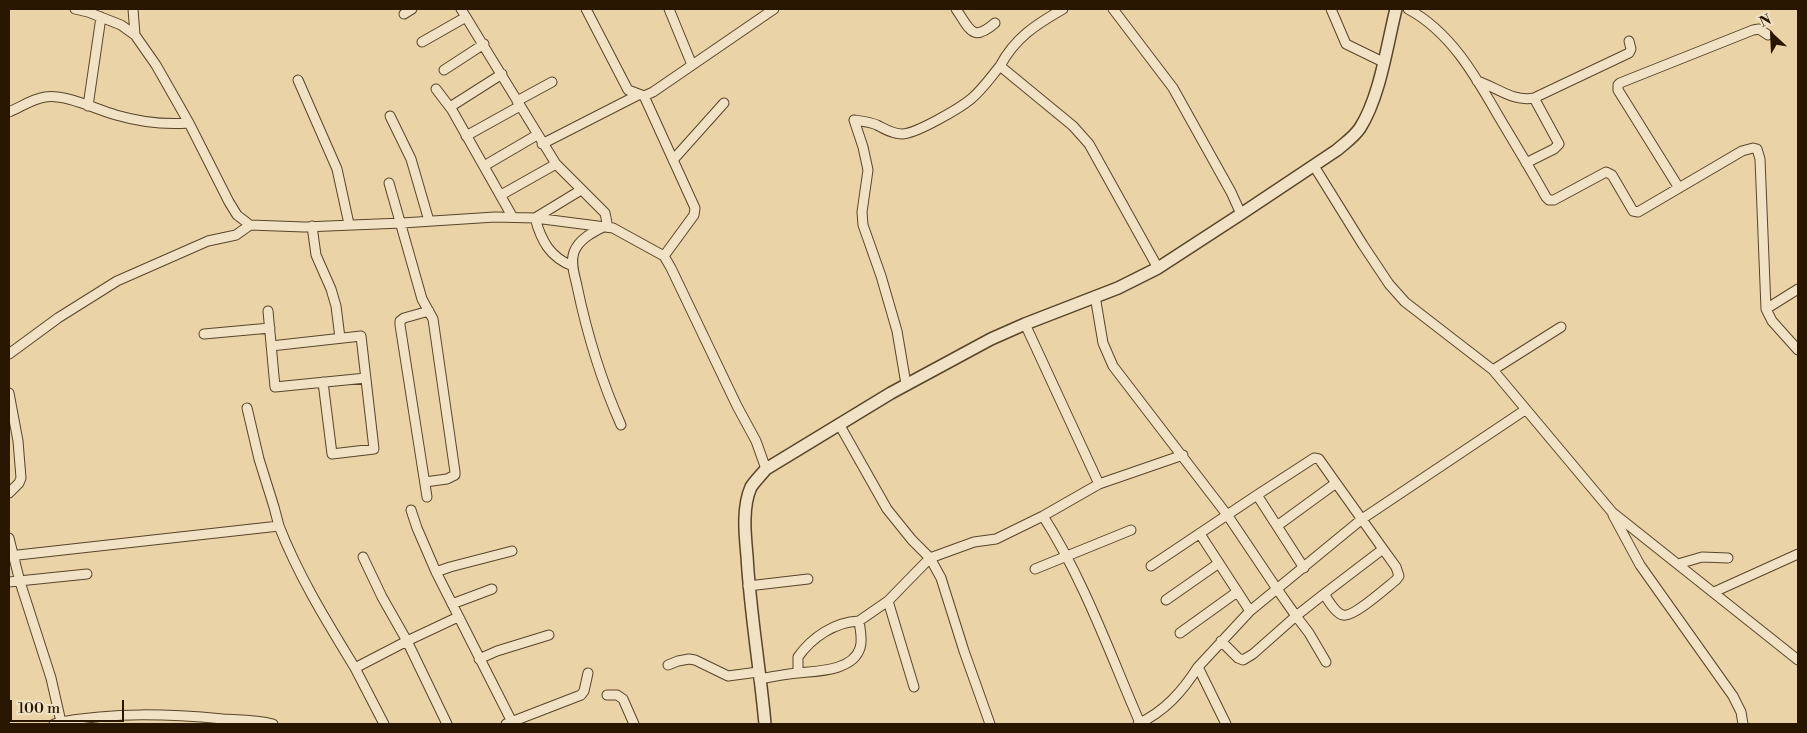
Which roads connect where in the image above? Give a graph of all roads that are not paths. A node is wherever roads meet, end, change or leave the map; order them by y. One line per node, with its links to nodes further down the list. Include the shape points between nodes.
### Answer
1 (74, 9): 15 (street)
2 (133, 9): 17 (street)
3 (412, 9): 14 (street)
4 (586, 9): 31 (street, via 628,90)
5 (669, 9): 23 (street)
6 (774, 9): 23 (street)
7 (956, 9): 16 (street, via 976,34)
8 (1063, 9): 24 (street, via 1027,31)
9 (1114, 9): 52 (street, via 1173,88)
10 (1331, 9): 22 (street, via 1346,44)
11 (1396, 9): 22 (street)
12 (1408, 9): 28 (street, via 1452,45)
13 (464, 13): 20 (street); 21 (street)
14 (404, 14)
15 (101, 17): 17 (street); 35 (street)
16 (995, 23)
17 (135, 35): 39 (street)
18 (1768, 35): 49 (street, via 1759,29 1753,30 1618,85 1632,114)
19 (1628, 41): 32 (street, via 1629,53)
20 (422, 42)
21 (484, 44): 25 (street); 26 (street)
22 (1383, 62): 47 (street, via 1375,95 1359,130)
23 (692, 65): 31 (street, via 653,92)
24 (1000, 66): 63 (street, via 1074,126 1089,144); 80 (street, via 972,99 911,132 896,134 876,124 854,120 868,170 863,225 897,331)
25 (444, 70)
26 (502, 74): 34 (street); 36 (street)
27 (298, 80): 57 (street, via 337,169)
28 (1477, 81): 32 (street, via 1512,97); 44 (street)
29 (552, 82): 34 (street)
30 (436, 88): 36 (street)
31 (641, 96): 42 (street); 43 (street)
32 (1534, 98): 44 (street, via 1559,144)
33 (724, 103): 43 (street)
34 (519, 104): 40 (street); 41 (street)
35 (88, 106): 37 (street, via 46,97); 39 (street, via 160,124)
36 (450, 107): 41 (street)
37 (9, 112)
38 (390, 116): 55 (street, via 411,159)
39 (189, 122): 58 (street, via 228,202)
40 (537, 135): 42 (street); 46 (street)
41 (466, 136): 46 (street)
42 (542, 144): 45 (street)
43 (673, 160): 61 (street, via 695,212)
44 (1526, 162): 49 (street, via 1549,200 1606,172 1612,175 1635,212)
45 (556, 164): 50 (street); 51 (street)
46 (484, 166): 51 (street)
47 (1314, 166): 52 (street); 77 (street, via 1362,245 1396,293)
48 (389, 182): 56 (street)
49 (1679, 188): 66 (street, via 1742,150 1758,150)
50 (581, 190): 54 (street); 60 (street, via 605,213)
51 (502, 196): 53 (street)
52 (1242, 214): 63 (street)
53 (512, 216): 54 (street); 55 (street)
54 (535, 218): 60 (street); 62 (street, via 547,248 556,258)
55 (429, 220): 56 (street)
56 (402, 223): 57 (street); 68 (street, via 422,298)
57 (349, 224): 59 (street)
58 (250, 225): 59 (street); 76 (street, via 236,235 208,241 117,281)
59 (312, 226): 73 (street, via 316,255 336,306)
60 (605, 226): 61 (street); 62 (street, via 577,246)
61 (664, 256): 87 (street, via 756,441)
62 (573, 266): 85 (street, via 596,359)
63 (1158, 268): 65 (street)
64 (1798, 288): 66 (street)
65 (1095, 296): 69 (street); 86 (street, via 1103,343 1114,366)
66 (1766, 309): 75 (street, via 1772,321)
67 (268, 311): 71 (street)
68 (429, 311): 88 (street, via 400,321); 88 (street, via 433,319 455,475)
69 (1025, 324): 80 (street); 90 (street)
70 (1561, 327): 77 (street)
71 (270, 328): 72 (street); 74 (street)
72 (204, 334)
73 (340, 338): 74 (street); 78 (street, via 361,336)
74 (271, 346): 79 (street, via 275,386)
75 (1798, 350)
76 (9, 354)
77 (1493, 370): 83 (street)
78 (366, 378): 79 (street); 79 (street, via 374,449 332,454)
79 (323, 382)
80 (906, 384): 84 (street)
81 (9, 392): 91 (street, via 21,478)
82 (247, 408): 99 (street)
83 (1525, 410): 95 (street); 98 (street)
84 (839, 424): 87 (street); 110 (street, via 888,509)
85 (621, 425)
86 (1183, 455): 90 (street); 97 (street)
87 (766, 469): 122 (street, via 752,487 746,512)
88 (425, 482): 93 (street)
89 (1336, 483): 92 (street, via 1319,459 1314,458); 98 (street); 100 (street)
90 (1099, 484): 96 (street)
91 (9, 493)
92 (1257, 495): 97 (street); 100 (street)
93 (427, 497)
94 (411, 510): 117 (street)
95 (1612, 512): 113 (street); 160 (street, via 1640,565 1733,696)
96 (1044, 516): 108 (street); 110 (street, via 996,538 974,542)
97 (1228, 516): 102 (street); 124 (street)
98 (1362, 519): 104 (street); 115 (street)
99 (278, 526): 107 (street); 144 (street, via 313,600)
100 (1277, 526): 115 (street)
101 (1131, 530): 108 (street)
102 (1200, 534): 112 (street); 114 (street)
103 (9, 538): 107 (street)
104 (1383, 548): 127 (street); 127 (street, via 1398,572 1396,580 1346,616 1339,614)
105 (512, 551): 117 (street)
106 (1798, 554): 126 (street)
107 (11, 556): 121 (street)
108 (1067, 556): 116 (street); 158 (street)
109 (363, 557): 137 (street)
110 (930, 558): 129 (street); 157 (street, via 947,592)
111 (1728, 558): 113 (street, via 1702,557)
112 (1219, 563): 125 (street); 128 (street)
113 (1678, 564): 126 (street)
114 (1151, 566)
115 (1304, 568): 124 (street)
116 (1035, 569)
117 (436, 572): 130 (street)
118 (86, 574): 121 (street)
119 (808, 579): 122 (street)
120 (9, 582): 121 (street)
121 (20, 582): 150 (street, via 51,678)
122 (748, 586): 147 (street)
123 (492, 589): 130 (street)
124 (1276, 590): 131 (street); 132 (street)
125 (1237, 592): 131 (street); 135 (street)
126 (1714, 592): 140 (street)
127 (1324, 594): 132 (street)
128 (1166, 600)
129 (888, 601): 134 (street); 148 (street)
130 (452, 604): 133 (street)
131 (1250, 611): 138 (street)
132 (1296, 616): 138 (street, via 1243,660); 141 (street)
133 (458, 617): 137 (street); 139 (street)
134 (859, 621): 145 (street, via 845,622 818,637 798,656); 145 (street, via 861,643 855,656 840,666)
135 (1180, 633)
136 (549, 635): 139 (street)
137 (407, 641): 144 (street); 154 (street)
138 (1221, 641): 143 (street)
139 (479, 659): 151 (street)
140 (1798, 660)
141 (1326, 662)
142 (668, 665): 147 (street, via 689,659 728,676)
143 (1198, 667): 158 (street, via 1173,700); 159 (street)
144 (355, 668): 153 (street)
145 (798, 672): 147 (street)
146 (588, 673): 151 (street, via 581,695)
147 (759, 676): 156 (street)
148 (914, 687)
149 (607, 695): 155 (street, via 623,699)
150 (58, 723): 152 (street, via 89,717 138,715 206,717)
151 (509, 723)
152 (273, 724)
153 (384, 724)
154 (447, 724)
155 (634, 724)
156 (764, 724)
157 (990, 724)
158 (1139, 724)
159 (1226, 724)
160 (1744, 724)

